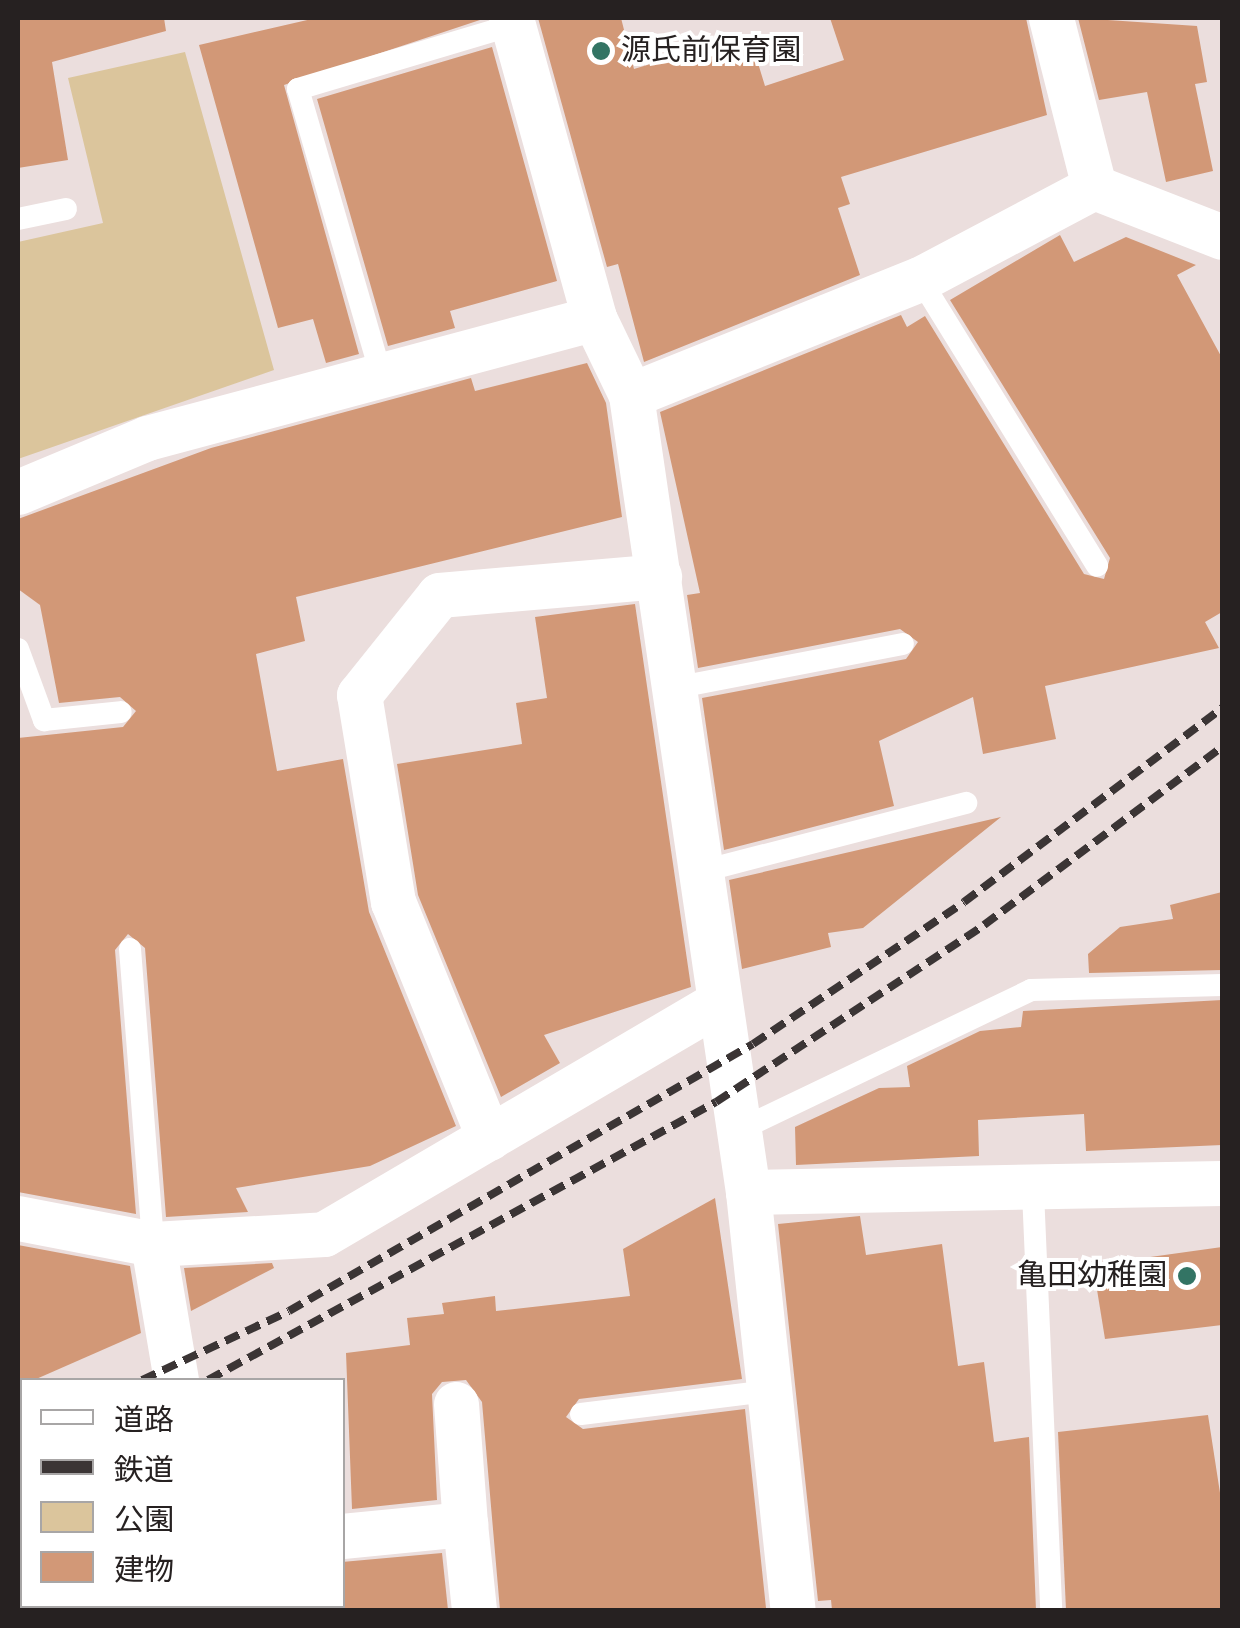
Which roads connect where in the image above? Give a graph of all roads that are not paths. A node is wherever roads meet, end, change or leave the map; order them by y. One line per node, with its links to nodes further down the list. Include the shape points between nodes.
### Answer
1 (1050, 18): 3 (street)
2 (512, 21): 8 (street); 9 (lane, via 298,89)
3 (1094, 188): 6 (street); 7 (street)
4 (66, 209): 5 (lane)
5 (18, 219)
6 (1222, 237)
7 (920, 279): 10 (street); 12 (lane)
8 (594, 318): 9 (street); 10 (street)
9 (382, 378): 11 (street, via 147,438)
10 (632, 395): 13 (street)
11 (18, 492)
12 (1097, 566)
13 (659, 576): 16 (street); 24 (street, via 438,596 359,695 392,902)
14 (903, 644): 16 (lane)
15 (18, 649): 17 (lane, via 44,720)
16 (674, 688): 19 (street)
17 (121, 712)
18 (966, 803): 19 (lane)
19 (703, 871): 22 (street)
20 (130, 949): 29 (lane)
21 (1222, 985): 23 (lane, via 1031,990)
22 (718, 1002): 23 (street); 24 (street)
23 (739, 1130): 26 (street)
24 (489, 1138): 29 (street, via 324,1234)
25 (1222, 1183): 27 (street)
26 (748, 1192): 27 (street); 31 (street)
27 (1033, 1192): 38 (lane)
28 (18, 1218): 29 (street)
29 (152, 1244): 30 (street)
30 (176, 1378)
31 (767, 1390): 33 (lane); 37 (street)
32 (456, 1404): 34 (street)
33 (581, 1414)
34 (465, 1524): 35 (street); 36 (street)
35 (345, 1536)
36 (474, 1610)
37 (793, 1610)
38 (1051, 1610)

